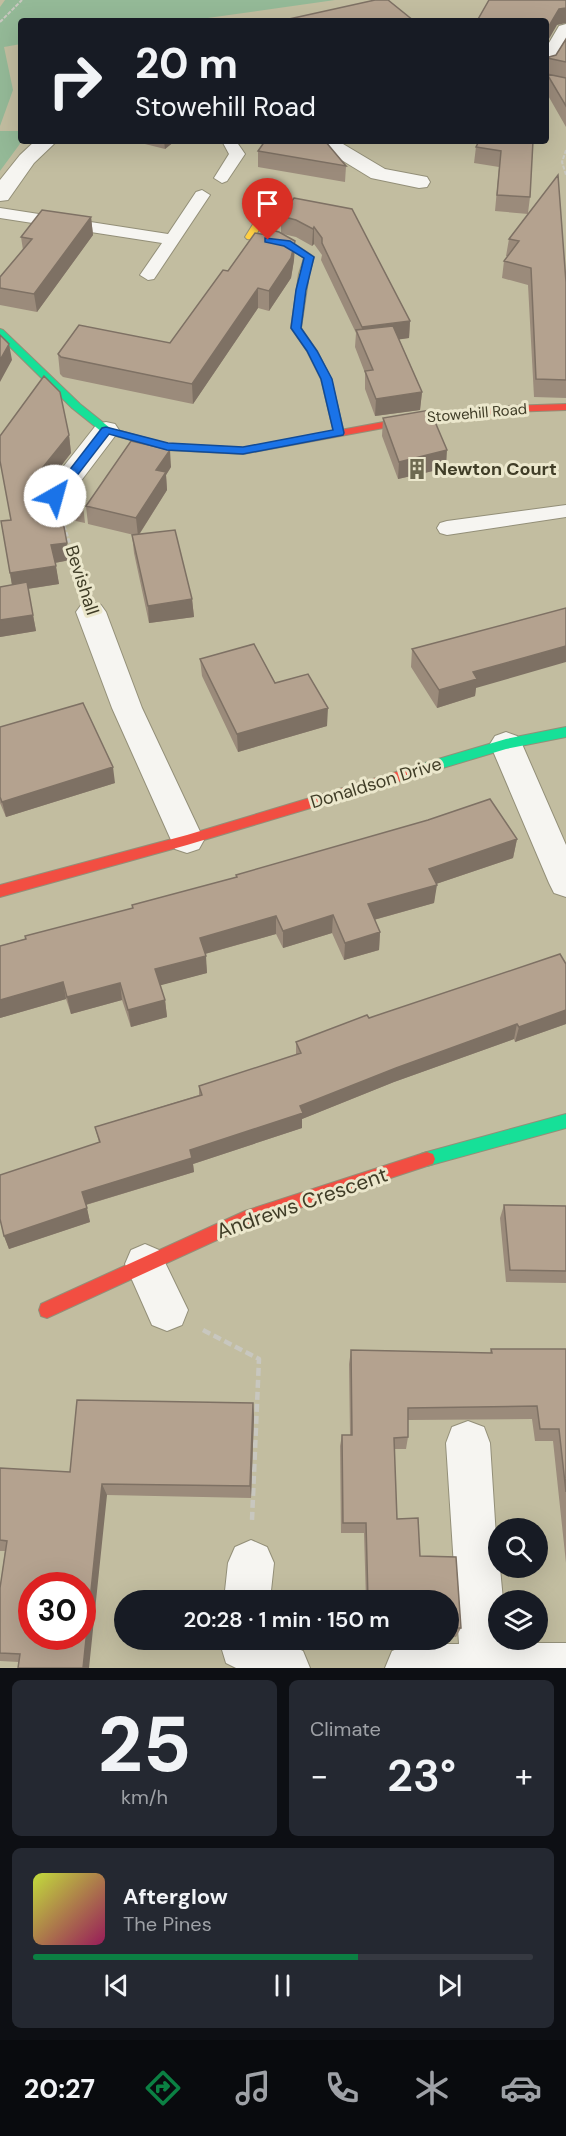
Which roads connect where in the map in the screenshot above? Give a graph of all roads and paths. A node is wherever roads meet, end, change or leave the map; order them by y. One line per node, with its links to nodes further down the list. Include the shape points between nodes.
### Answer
1 (22, 0): 3 (path)
2 (564, 19): 4 (street)
3 (0, 22)
4 (549, 57)
5 (44, 144): 12 (street)
6 (231, 144): 10 (lane, via 237,154)
7 (329, 144): 11 (street, via 378,174)
8 (566, 150): 9 (path, via 562,162)
9 (566, 175)
10 (222, 178)
11 (419, 182)
12 (0, 195)
13 (202, 195): 16 (lane)
14 (0, 213): 16 (lane)
15 (263, 215): 21 (street, via 250,237 287,243 309,257 296,328 326,379)
16 (172, 240): 17 (lane)
17 (148, 275)
18 (0, 332): 20 (street, Stowehill Road)
19 (566, 407): 21 (street, Stowehill Road, via 416,419)
20 (106, 430): 21 (street, Stowehill Road, via 167,447 243,451); 22 (street)
21 (339, 433)
22 (55, 496): 25 (path, Bevishall)
23 (566, 511): 24 (lane)
24 (447, 528)
25 (91, 612): 28 (street, Bevishall, via 127,708)
26 (566, 732): 27 (street, Donaldson Drive)
27 (506, 744): 28 (street, Donaldson Drive); 29 (street)
28 (187, 840): 30 (street, Donaldson Drive)
29 (566, 883)
30 (0, 891)
31 (566, 1121): 32 (street, Andrews Crescent, via 441,1155 251,1216)
32 (145, 1264): 33 (street, Andrews Crescent); 34 (street)
33 (47, 1310)
34 (167, 1310): 36 (path, via 259,1359)
35 (468, 1443): 38 (street)
36 (249, 1582)
37 (251, 1650): 40 (street)
38 (484, 1667): 39 (street); 41 (street)
39 (566, 1667)
40 (286, 1668)
41 (410, 1668)

